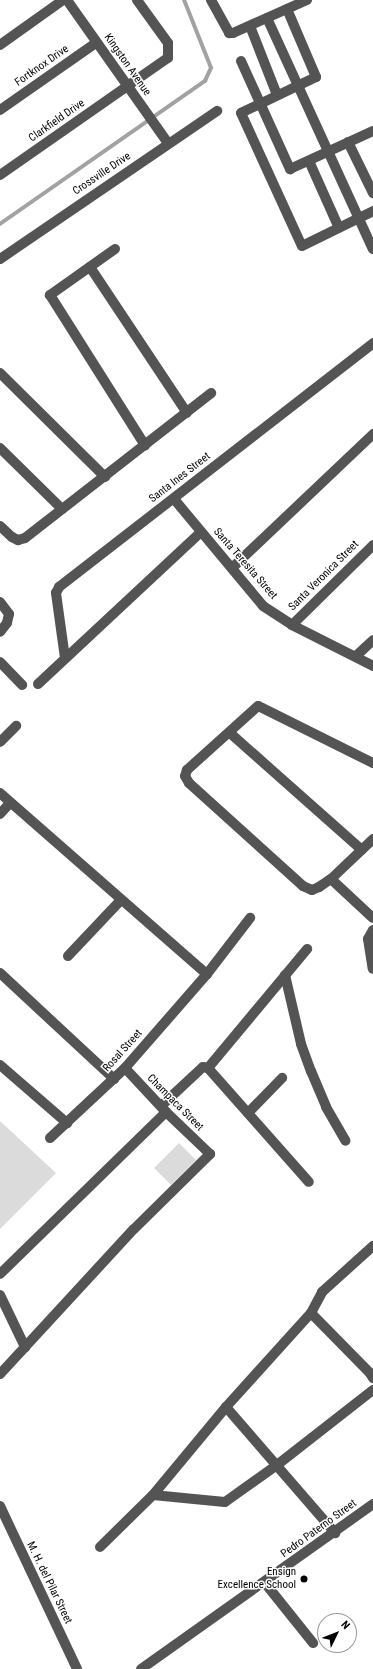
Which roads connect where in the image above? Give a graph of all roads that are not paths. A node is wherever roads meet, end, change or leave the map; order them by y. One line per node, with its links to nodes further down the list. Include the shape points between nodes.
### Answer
1 (63, 0): 10 (street)
2 (67, 0): 9 (street, Kingston Avenue)
3 (137, 0): 12 (street, Clarkfield Drive, via 168,43 168,58)
4 (211, 0): 8 (street, via 229,33)
5 (307, 0): 6 (street)
6 (287, 9): 7 (street); 13 (street, via 316,74 315,79)
7 (267, 18): 8 (street); 13 (street)
8 (250, 26): 14 (street)
9 (97, 42): 12 (street, Kingston Avenue); 16 (street, Fortknox Drive)
10 (0, 45)
11 (241, 61): 15 (street)
12 (128, 86): 20 (street, Kingston Avenue); 23 (street, Clarkfield Drive)
13 (299, 86): 14 (street); 21 (street)
14 (277, 95): 15 (street)
15 (260, 104): 22 (street, via 288,167 293,168); 27 (street, via 241,113 302,246)
16 (0, 110)
17 (217, 111): 20 (street, Crossville Drive)
18 (373, 131): 19 (street)
19 (348, 142): 21 (street); 24 (street)
20 (168, 144): 30 (street, Crossville Drive)
21 (328, 152): 22 (street); 26 (street)
22 (309, 161): 27 (street)
23 (0, 175)
24 (373, 193)
25 (373, 211): 26 (street)
26 (360, 218): 27 (street); 29 (street)
27 (339, 228)
28 (115, 249): 31 (street)
29 (373, 249)
30 (0, 258)
31 (90, 267): 35 (street); 37 (street, via 50,295)
32 (373, 343): 40 (street, Santa Ines Street)
33 (0, 373): 39 (street)
34 (211, 393): 35 (street)
35 (187, 413): 37 (street)
36 (373, 434): 45 (street)
37 (145, 445): 39 (street)
38 (0, 448): 41 (street)
39 (105, 477): 41 (street)
40 (174, 499): 43 (street, Santa Teresita Street); 51 (street, Santa Ines Street, via 59,587 56,593)
41 (62, 509): 42 (street, via 25,538 18,540)
42 (0, 526)
43 (201, 532): 45 (street, Santa Teresita Street); 51 (street)
44 (373, 545): 47 (street, Santa Veronica Street)
45 (232, 568): 47 (street, Santa Teresita Street, via 263,606)
46 (0, 602): 48 (street, via 8,614 7,623)
47 (292, 624): 50 (street, Santa Teresita Street)
48 (0, 632)
49 (373, 640): 50 (street)
50 (356, 656): 53 (street, Santa Teresita Street)
51 (64, 658): 54 (street)
52 (0, 662): 55 (street)
53 (373, 666)
54 (38, 684)
55 (22, 685)
56 (16, 726): 58 (street)
57 (230, 732): 59 (street, via 258,706); 64 (street); 65 (street, via 188,770 186,776 189,783 303,886 312,890)
58 (0, 742)
59 (373, 763)
60 (0, 793): 61 (street)
61 (10, 803): 62 (street); 66 (street)
62 (0, 814)
63 (373, 839): 64 (street)
64 (362, 850): 65 (street)
65 (331, 879): 68 (street)
66 (121, 900): 71 (street); 74 (street)
67 (250, 918): 74 (street, Rosal Street)
68 (373, 918)
69 (373, 930): 72 (street, via 368,939)
70 (307, 950): 75 (street)
71 (68, 956)
72 (373, 969)
73 (0, 973): 80 (street)
74 (207, 974): 77 (street, Rosal Street)
75 (285, 975): 78 (street); 85 (street, via 311,1071 326,1107)
76 (0, 1064): 83 (street)
77 (124, 1068): 80 (street, Rosal Street); 81 (street, Champaca Street)
78 (208, 1068): 81 (street, via 203,1067); 82 (street)
79 (282, 1078): 82 (street)
80 (114, 1079): 83 (street, Rosal Street)
81 (163, 1109): 88 (street); 91 (street, Champaca Street, via 210,1154 134,1230)
82 (248, 1113): 86 (street)
83 (67, 1123): 84 (street, Rosal Street)
84 (50, 1138)
85 (346, 1141)
86 (309, 1182)
87 (373, 1246): 90 (street, via 322,1292)
88 (0, 1274)
89 (0, 1295): 91 (street)
90 (311, 1313): 93 (street); 95 (street)
91 (25, 1347): 92 (street)
92 (0, 1374)
93 (373, 1378)
94 (373, 1390): 96 (street)
95 (226, 1408): 96 (street); 97 (street)
96 (277, 1465): 97 (street, via 225,1502); 100 (street)
97 (153, 1496): 101 (street)
98 (373, 1504): 100 (street, Pedro Paterno Street)
99 (0, 1506): 104 (street, M. H. del Pilar Street)
100 (335, 1532): 102 (street, Pedro Paterno Street)
101 (100, 1547)
102 (265, 1583): 103 (street); 105 (street, Pedro Paterno Street)
103 (313, 1643)
104 (77, 1669)
105 (141, 1669)

